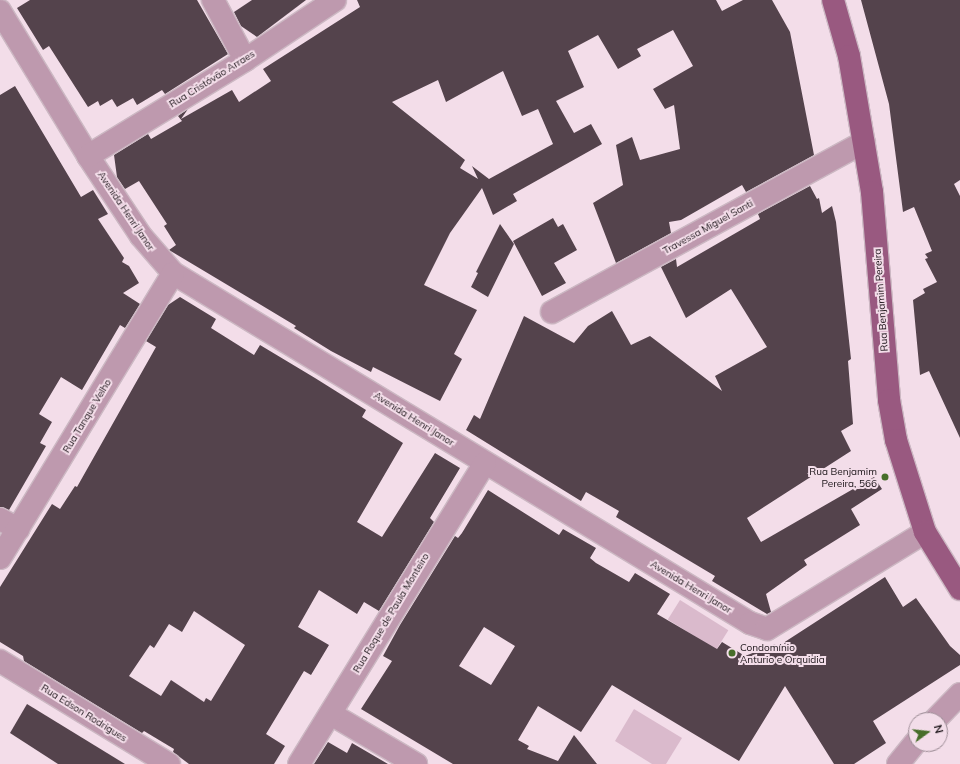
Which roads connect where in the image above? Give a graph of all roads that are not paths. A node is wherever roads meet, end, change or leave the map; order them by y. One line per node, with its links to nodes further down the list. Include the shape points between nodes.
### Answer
1 (213, 0): 5 (street)
2 (335, 0): 5 (street, Rua Cristóvão Arraes)
3 (833, 0): 6 (main road, Rua Benjamim Pereira, via 849,56)
4 (0, 11): 7 (street, Avenida Henri Janor)
5 (245, 60): 7 (street, Rua Cristóvão Arraes)
6 (864, 142): 9 (street, Travessa Miguel Santi); 12 (main road, Rua Benjamim Pereira, via 872,199 889,400 910,490)
7 (88, 156): 8 (street, Avenida Henri Janor, via 141,236)
8 (173, 273): 10 (street, Avenida Henri Janor); 11 (street, Rua Tanque Velho)
9 (552, 312)
10 (485, 463): 12 (street, Avenida Henri Janor, via 750,623 767,629); 18 (street, Rua Roque de Paula Monteiro)
11 (9, 524): 13 (street, Rua Tanque Velho)
12 (925, 532): 14 (main road, Rua Benjamim Pereira)
13 (0, 558)
14 (960, 589)
15 (0, 661): 20 (street, Rua Edson Rodrigues)
16 (960, 694): 17 (street)
17 (942, 712)
18 (331, 714): 21 (street, Rua Roque de Paula Monteiro); 22 (street)
19 (908, 752): 23 (street)
20 (169, 764)
21 (299, 764)
22 (416, 764)
23 (898, 764)

